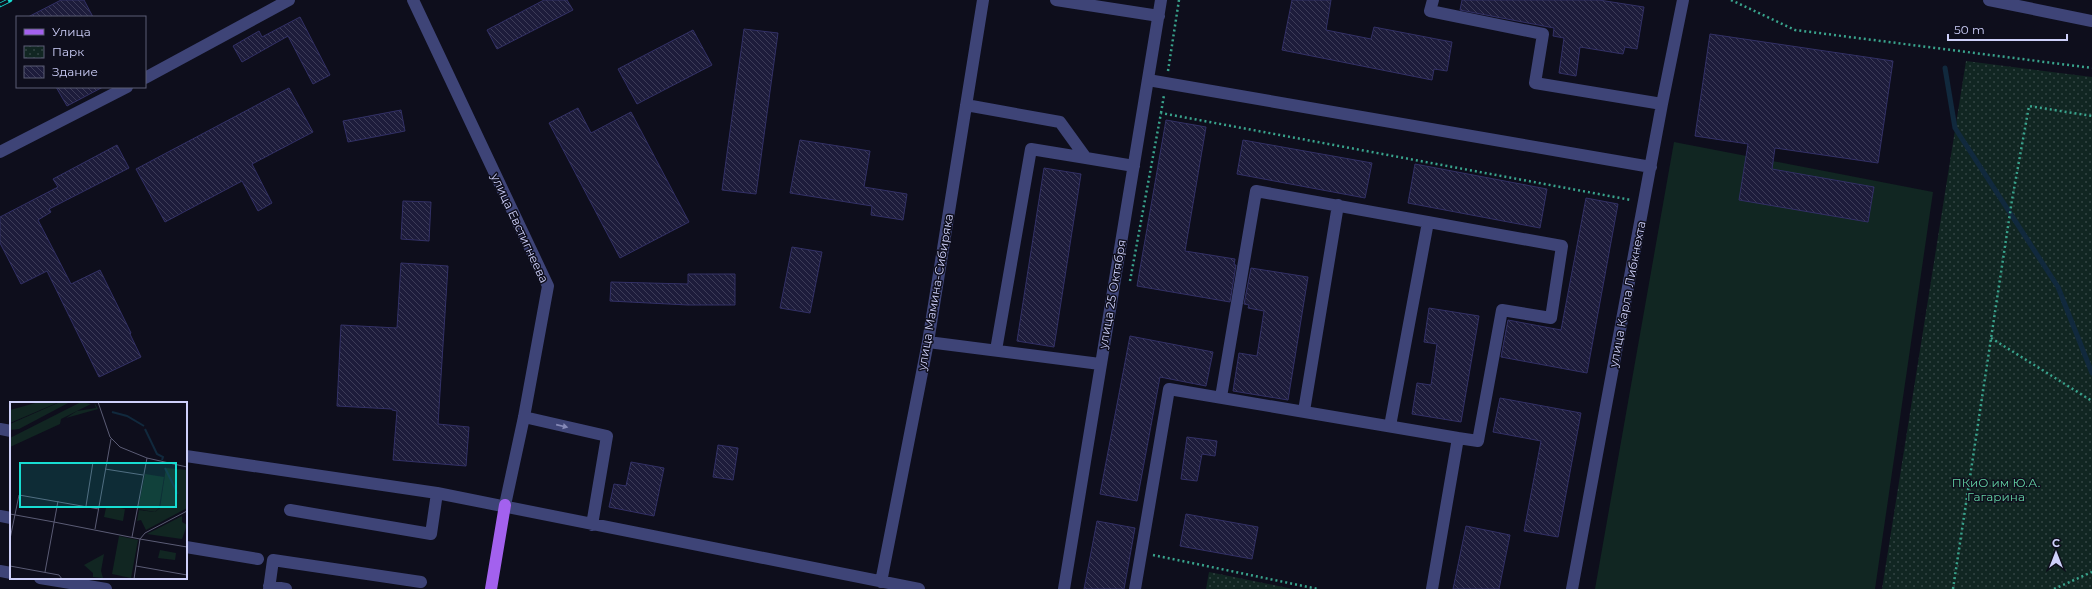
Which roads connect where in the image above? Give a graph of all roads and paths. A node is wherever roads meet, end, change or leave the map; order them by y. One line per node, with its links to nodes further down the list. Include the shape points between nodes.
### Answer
1 (289, 0): 14 (street)
2 (413, 0): 37 (street, улица Евстигнеева, via 548,286)
3 (983, 0): 19 (street, улица Мамина-Сибиряка)
4 (1056, 0): 11 (street)
5 (1161, 0): 11 (street, улица 25 Октября)
6 (1179, 0): 16 (path)
7 (1433, 0): 18 (street, via 1430,11 1542,34 1535,83)
8 (1684, 0): 18 (street, улица Карла Либкнехта)
9 (1731, 0): 13 (path, via 1795,30)
10 (1989, 0): 12 (street)
11 (1158, 16): 15 (street, улица 25 Октября)
12 (2092, 21)
13 (2092, 68)
14 (146, 77)
15 (1148, 80): 16 (street); 24 (street, улица 25 Октября)
16 (1166, 83): 20 (path); 25 (street)
17 (125, 88): 22 (street)
18 (1662, 104): 25 (street, улица Карла Либкнехта)
19 (966, 105): 23 (street, via 1060,122); 31 (street, улица Мамина-Сибиряка)
20 (1161, 112): 26 (path); 29 (path)
21 (2092, 116): 30 (path, via 2030,106 2012,200)
22 (0, 152)
23 (1086, 158): 24 (street); 32 (street, via 1031,149)
24 (1134, 166): 33 (street, улица 25 Октября)
25 (1651, 167): 67 (street, улица Карла Либкнехта)
26 (1634, 200)
27 (1338, 205): 28 (street); 34 (street, via 1256,191); 36 (street)
28 (1428, 222): 38 (street); 41 (street, via 1562,246 1551,318 1502,310 1478,441)
29 (1130, 284)
30 (1991, 338): 35 (path); 68 (path)
31 (928, 342): 32 (street); 57 (street, улица Мамина-Сибиряка)
32 (996, 350): 33 (street)
33 (1100, 364): 63 (street, улица 25 Октября)
34 (1221, 397): 36 (street); 50 (street, via 1169,389)
35 (2092, 401)
36 (1304, 411): 38 (street)
37 (524, 417): 44 (street, улица Евстигнеева); 48 (street, one-way to 48, via 607,436)
38 (1390, 426): 41 (street)
39 (0, 430): 40 (street)
40 (10, 431)
41 (1458, 438): 66 (street)
42 (187, 456): 43 (street)
43 (437, 493): 44 (street); 45 (street, via 431,534)
44 (505, 505): 48 (street); 61 (main road, улица Евстигнеева)
45 (290, 510)
46 (0, 516): 47 (street)
47 (10, 518)
48 (592, 525): 57 (street)
49 (187, 547): 51 (street)
50 (1141, 552): 64 (street); 65 (path)
51 (258, 559)
52 (0, 571): 54 (street)
53 (2092, 572): 69 (path)
54 (10, 573)
55 (46, 579): 59 (street)
56 (421, 582): 58 (street, via 273,560)
57 (881, 582): 62 (street)
58 (269, 588): 60 (street)
59 (106, 589)
60 (286, 589)
61 (491, 589)
62 (919, 589)
63 (1064, 589)
64 (1135, 589)
65 (1318, 589)
66 (1432, 589)
67 (1572, 589)
68 (1953, 589)
69 (2054, 589)

